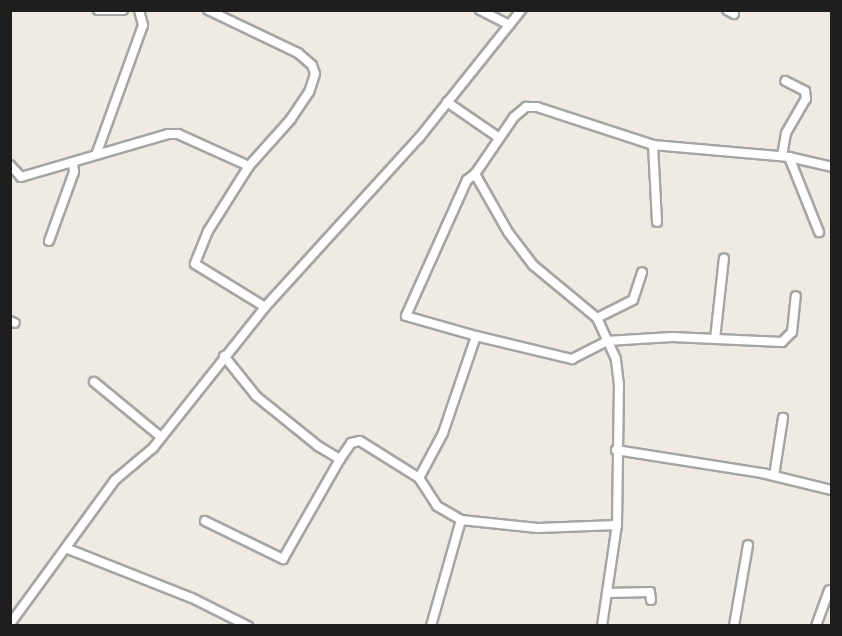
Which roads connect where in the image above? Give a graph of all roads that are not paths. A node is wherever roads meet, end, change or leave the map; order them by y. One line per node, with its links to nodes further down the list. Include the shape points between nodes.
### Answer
1 (98, 10): 2 (street)
2 (123, 10)
3 (139, 10): 12 (street, via 143,25)
4 (208, 10): 16 (street, via 298,52 312,65 315,74 309,92)
5 (480, 10): 7 (street)
6 (521, 10): 7 (street)
7 (509, 25): 9 (street)
8 (786, 81): 13 (street, via 806,91 806,99 786,132)
9 (447, 102): 10 (street); 25 (street)
10 (498, 137): 11 (street, via 526,107 537,107); 18 (street)
11 (653, 145): 13 (street); 19 (street)
12 (96, 155): 14 (street); 16 (street, via 178,134)
13 (786, 157): 17 (street); 20 (street)
14 (73, 162): 15 (street, via 21,177); 21 (street, via 74,172)
15 (10, 165)
16 (249, 166): 25 (street, via 208,231 195,264)
17 (831, 167)
18 (475, 174): 26 (street, via 508,232 533,265); 27 (street, via 467,180 406,316)
19 (657, 222)
20 (819, 232)
21 (49, 241)
22 (724, 258): 28 (street)
23 (642, 272): 26 (street, via 633,300)
24 (796, 296): 28 (street, via 788,339)
25 (265, 307): 30 (street)
26 (597, 318): 29 (street)
27 (476, 336): 29 (street, via 572,359); 37 (street, via 443,433)
28 (716, 339): 29 (street)
29 (607, 341): 34 (street, via 618,369)
30 (224, 357): 33 (street); 35 (street, via 271,409)
31 (94, 382): 33 (street)
32 (783, 418): 36 (street)
33 (161, 437): 43 (street, via 115,480)
34 (616, 450): 36 (street); 41 (street)
35 (340, 459): 37 (street, via 351,443 360,441); 40 (street, via 283,559)
36 (774, 476): 38 (street)
37 (419, 478): 39 (street, via 437,506)
38 (831, 490)
39 (460, 520): 41 (street, via 538,528); 49 (street)
40 (205, 521)
41 (616, 525): 45 (street)
42 (748, 545): 51 (street)
43 (68, 549): 47 (street); 48 (street, via 192,598)
44 (829, 590): 52 (street)
45 (607, 593): 46 (street, via 650,592); 50 (street)
46 (651, 600)
47 (10, 624)
48 (248, 626)
49 (431, 626)
50 (602, 626)
51 (734, 626)
52 (816, 626)

